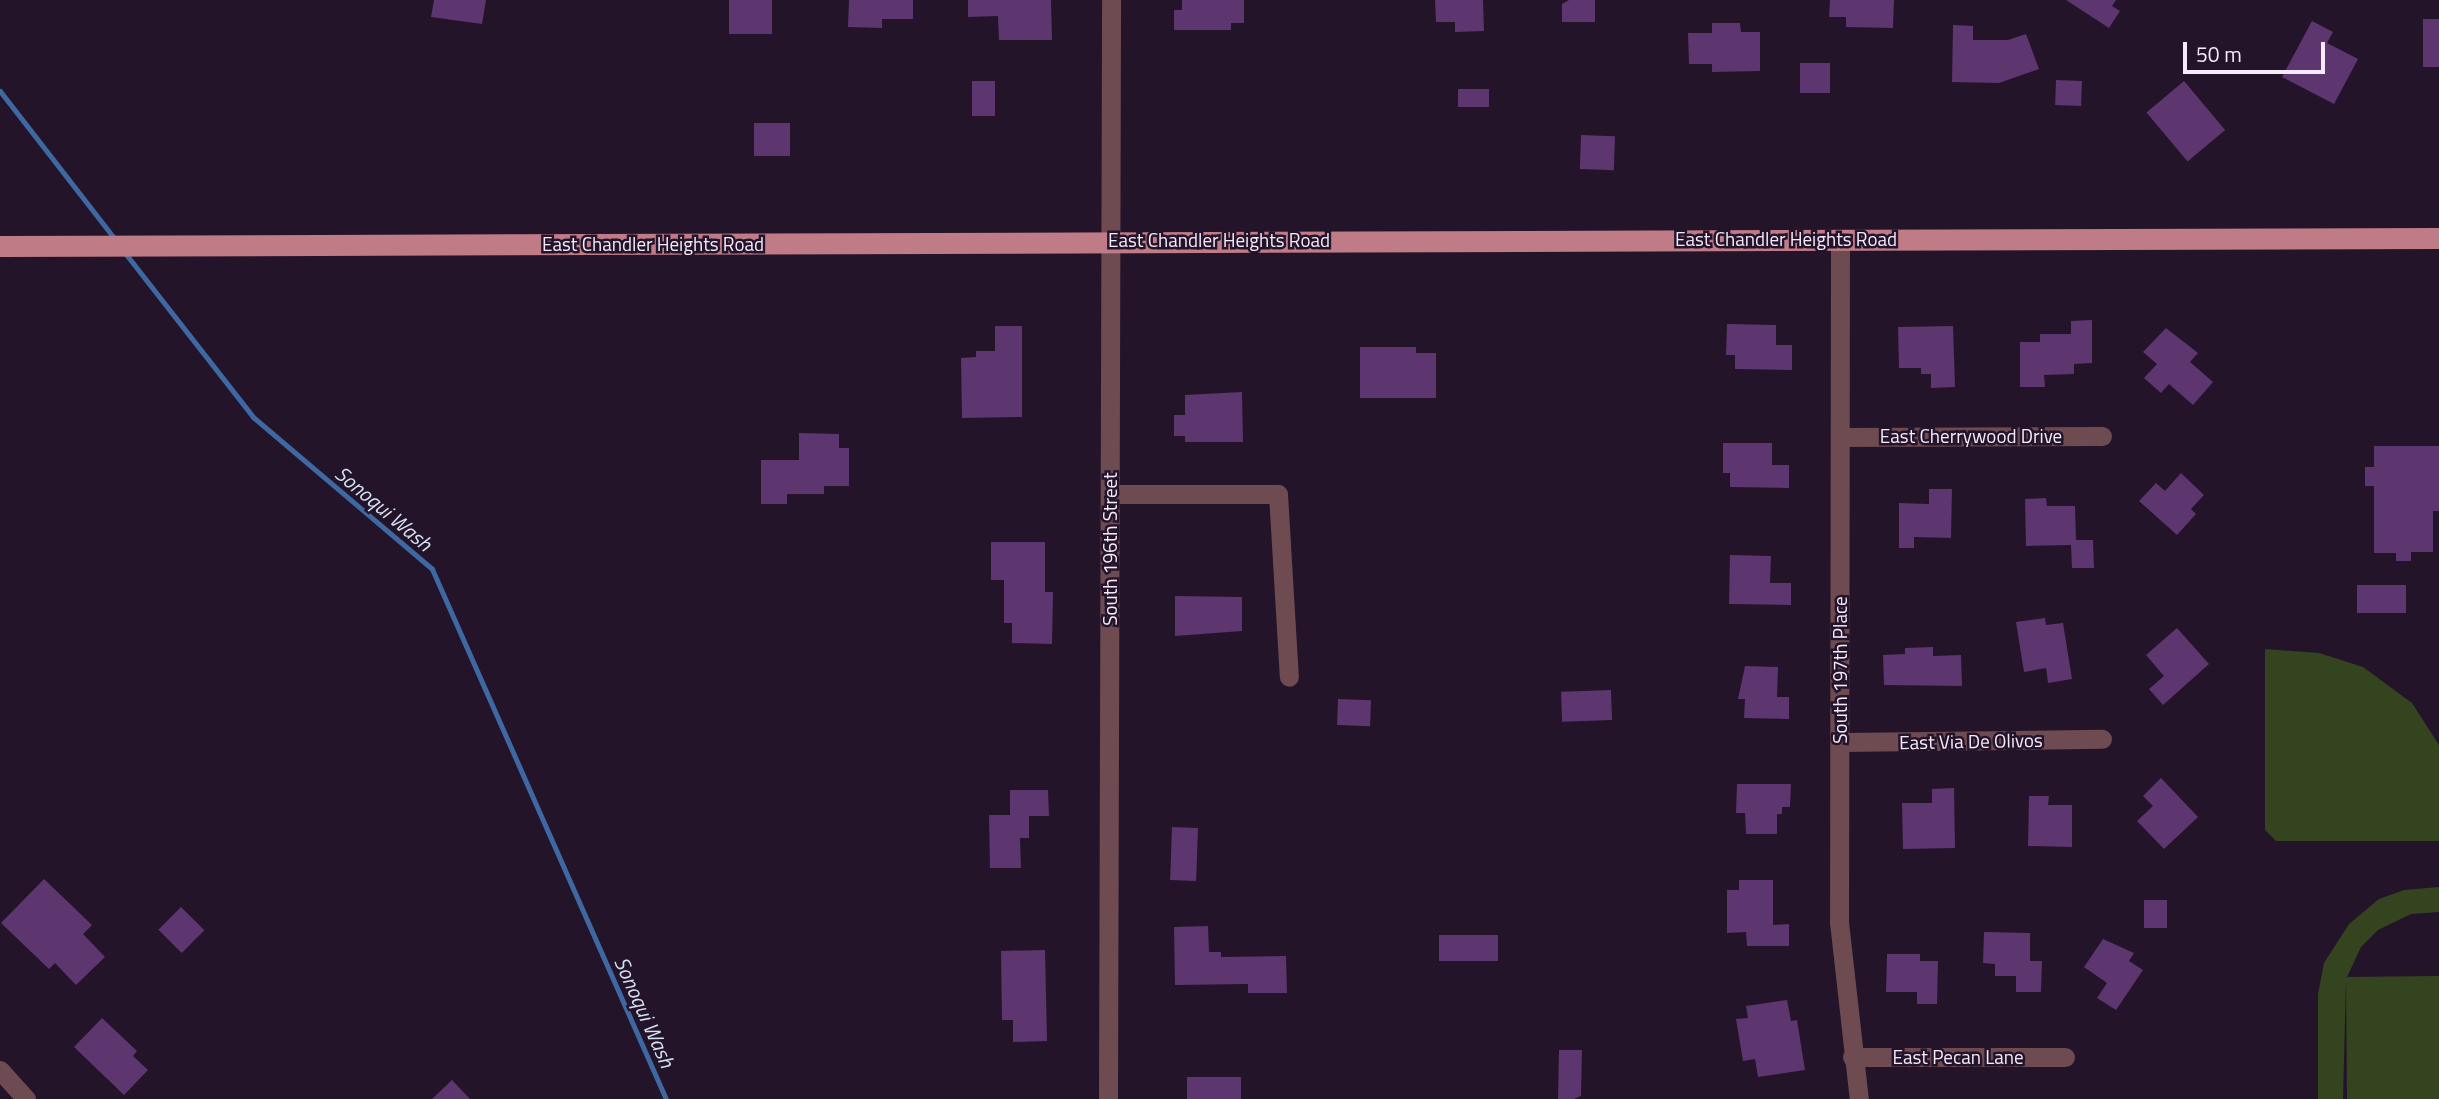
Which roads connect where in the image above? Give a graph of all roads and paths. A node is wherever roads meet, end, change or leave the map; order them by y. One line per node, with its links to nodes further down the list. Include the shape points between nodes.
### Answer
1 (1111, 0): 4 (street, South 196th Street)
2 (2439, 238): 3 (main road, East Chandler Heights Road)
3 (1840, 239): 4 (main road, East Chandler Heights Road); 7 (street, South 197th Place)
4 (1113, 240): 5 (main road, East Chandler Heights Road); 8 (street, South 196th Street)
5 (0, 246)
6 (2102, 436): 7 (street, East Cherrywood Drive)
7 (1840, 437): 11 (street, South 197th Place)
8 (1111, 494): 9 (street, via 1278,494); 16 (street, South 196th Street)
9 (1289, 677)
10 (2102, 739): 11 (street, East Via De Olivos)
11 (1840, 742): 12 (street, South 197th Place, via 1839,922)
12 (1852, 1057): 13 (street, East Pecan Lane); 17 (street, South 197th Place)
13 (2065, 1057)
14 (0, 1070): 15 (street)
15 (26, 1099)
16 (1108, 1099)
17 (1859, 1099)

